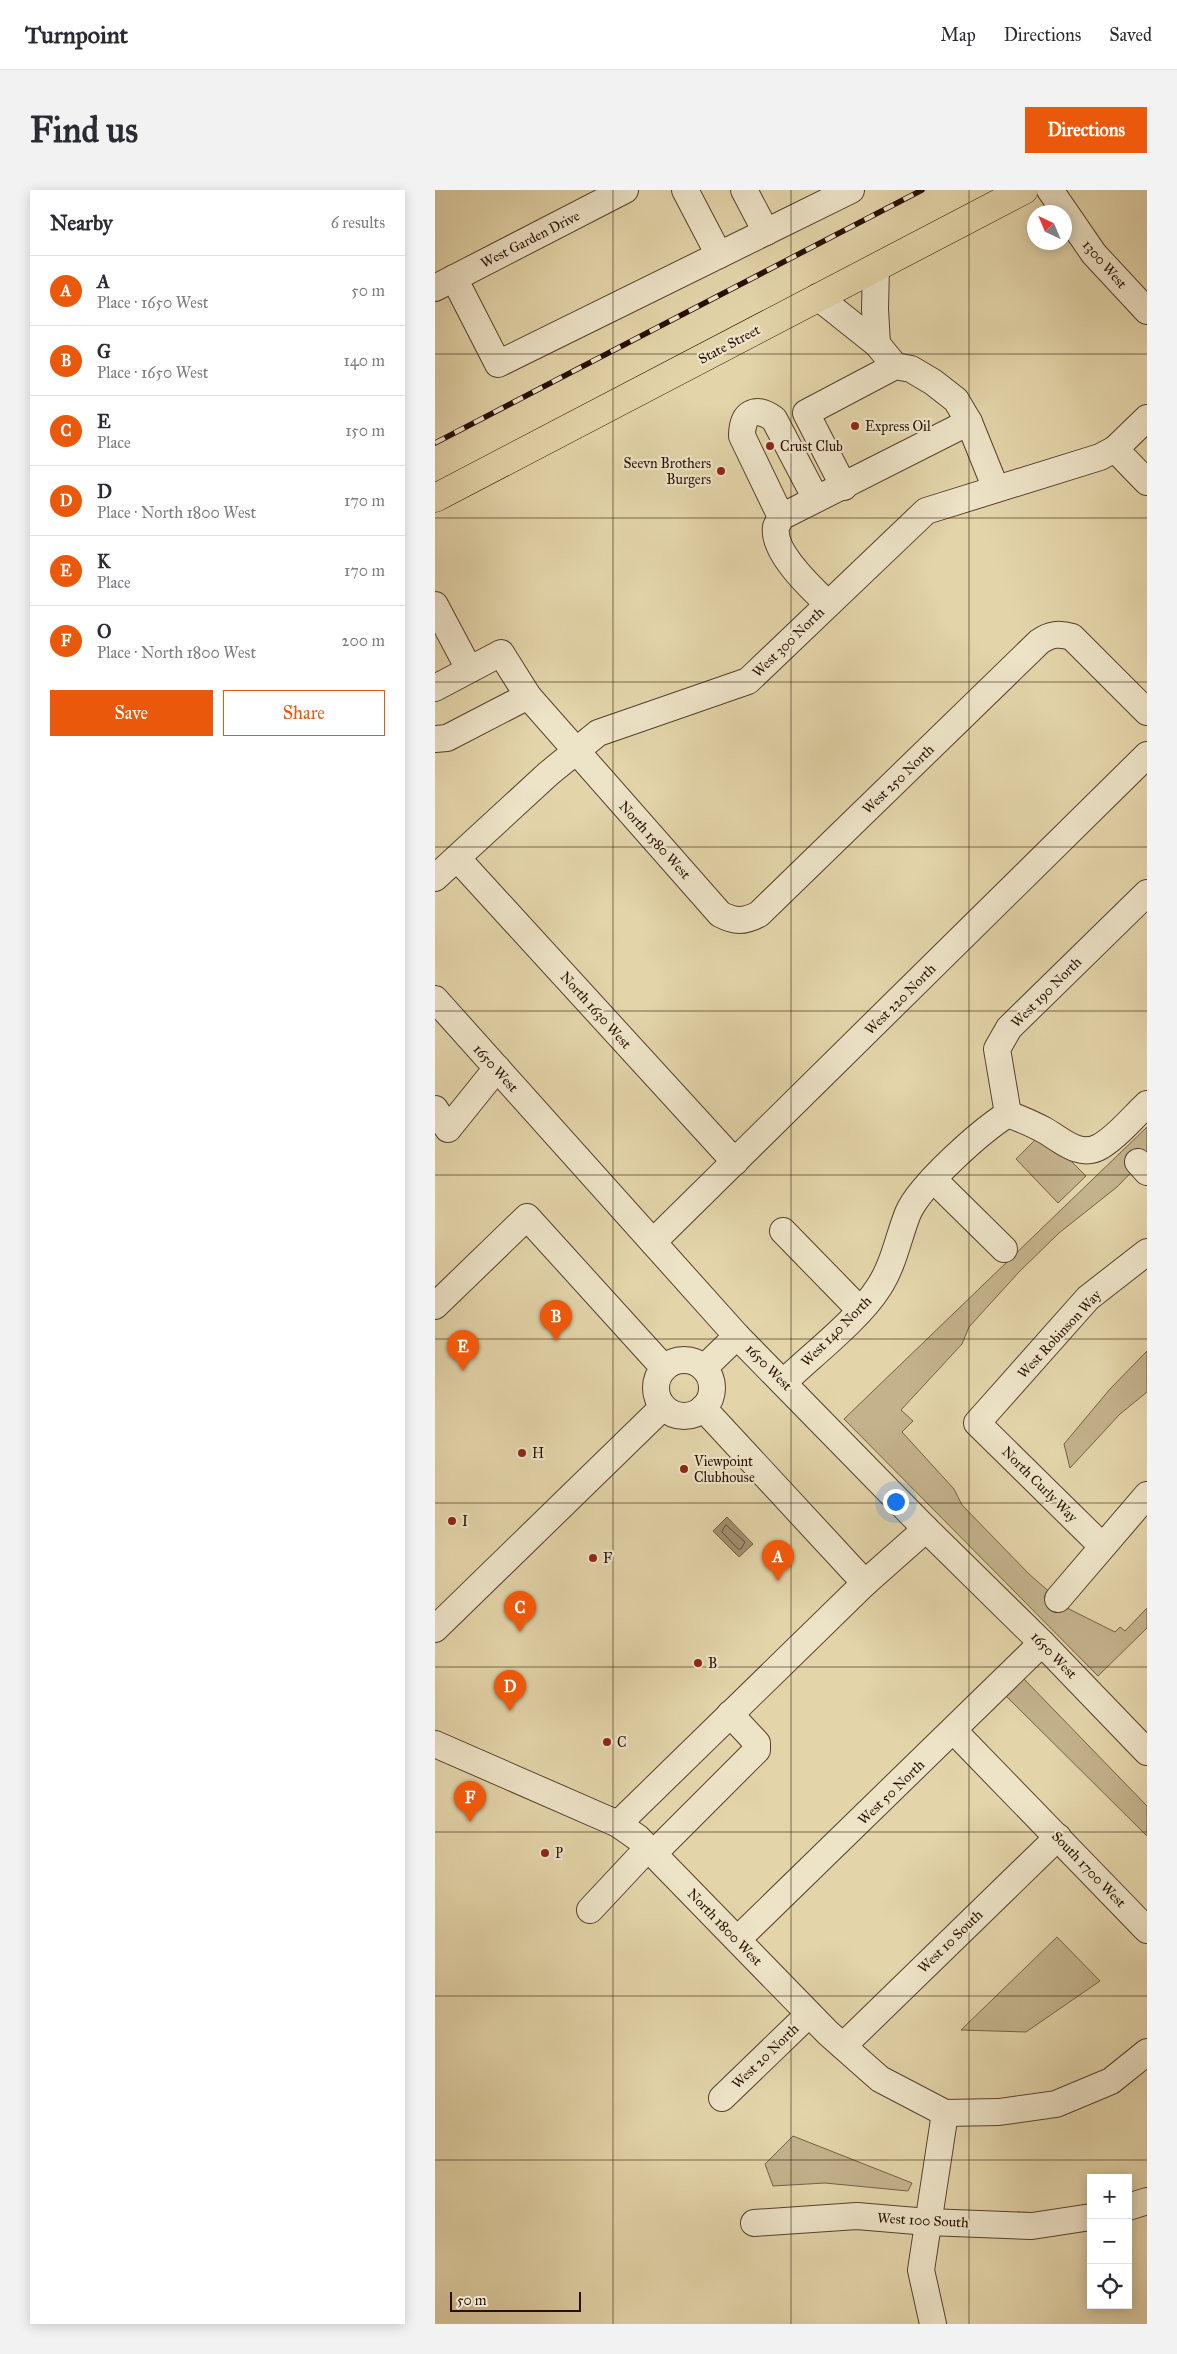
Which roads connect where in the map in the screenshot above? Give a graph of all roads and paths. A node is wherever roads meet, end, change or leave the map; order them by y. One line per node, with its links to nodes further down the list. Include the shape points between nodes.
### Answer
1 (625, 190): 7 (street, West Garden Drive)
2 (685, 190): 9 (street)
3 (744, 190): 8 (street)
4 (851, 190): 8 (street)
5 (1024, 190): 10 (main road, State Street)
6 (1050, 190): 13 (street, 1300 West, via 1094,254)
7 (587, 198): 11 (street, West Garden Drive)
8 (766, 232): 9 (street)
9 (719, 255): 11 (street, via 498,364)
10 (876, 267): 12 (main road, State Street); 14 (street)
11 (445, 283)
12 (818, 297): 14 (street); 22 (main road, State Street)
13 (1147, 311)
14 (877, 344): 15 (street)
15 (895, 366): 17 (street, via 911,369 933,382 956,400); 20 (street, via 806,414)
16 (1147, 418): 18 (street, West 300 North)
17 (969, 422): 20 (street); 21 (street)
18 (1115, 449): 19 (street); 21 (street, West 300 North, via 1100,457)
19 (1147, 482)
20 (844, 487): 23 (street)
21 (996, 489): 25 (street, West 300 North, via 926,511)
22 (435, 498)
23 (816, 499): 24 (street); 24 (street, via 774,418 757,412 746,417 742,436)
24 (781, 517): 25 (street, via 776,528 779,545 798,576)
25 (828, 604): 32 (street, West 300 North, via 748,681 598,733)
26 (435, 605): 27 (street)
27 (469, 669): 28 (street); 29 (street, North 1580 West, via 501,653)
28 (435, 688)
29 (528, 696): 31 (street, via 447,738); 32 (street, North 1580 West)
30 (1147, 712): 37 (street, West 250 North, via 1072,637 1053,634 1039,642 759,914)
31 (435, 739)
32 (574, 751): 34 (street, West 300 North); 37 (street, North 1580 West, via 720,914)
33 (1147, 754): 43 (street, West 220 North)
34 (457, 858): 35 (street, West 300 North); 43 (street, North 1630 West)
35 (435, 878)
36 (1147, 893): 41 (street, West 190 North, via 1009,1028 997,1049)
37 (741, 921)
38 (435, 999): 39 (street, 1650 West)
39 (497, 1068): 42 (street); 46 (street, 1650 West)
40 (1147, 1104): 41 (street, via 1101,1146 1080,1151)
41 (1008, 1114): 44 (street, West 140 North, via 991,1125)
42 (439, 1126)
43 (735, 1162): 46 (street, West 220 North)
44 (933, 1179): 47 (street); 50 (street, West 140 North, via 920,1192 909,1212 889,1270)
45 (783, 1231): 50 (street)
46 (653, 1242): 51 (street, 1650 West)
47 (1004, 1249)
48 (1147, 1252): 57 (street, West Robinson Way, via 1088,1298)
49 (435, 1306): 52 (street, via 527,1217)
50 (860, 1310): 54 (street, West 140 North)
51 (737, 1336): 53 (street); 54 (street, 1650 West)
52 (664, 1368): 53 (street, via 671,1362 689,1360); 55 (street, via 655,1387)
53 (704, 1368): 56 (street, via 712,1384)
54 (784, 1382): 59 (street, 1650 West)
55 (663, 1407): 56 (street, via 683,1416); 63 (street)
56 (703, 1408): 61 (street)
57 (977, 1422): 60 (street, North Curly Way)
58 (1147, 1495): 60 (street)
59 (926, 1529): 61 (street); 64 (street, 1650 West)
60 (1102, 1546): 62 (street)
61 (865, 1583): 65 (street)
62 (1058, 1600)
63 (435, 1629)
64 (1043, 1643): 66 (street, West 50 North); 68 (street, 1650 West)
65 (730, 1714): 69 (street); 71 (street, via 757,1743 757,1750)
66 (954, 1730): 70 (street, South 1700 West); 74 (street, West 50 North)
67 (435, 1744): 69 (street, North 1800 West)
68 (1147, 1752)
69 (618, 1824): 71 (street, North 1800 West)
70 (1058, 1837): 73 (street, South 1700 West); 76 (street, West 10 South)
71 (651, 1851): 72 (street); 74 (street, North 1800 West)
72 (590, 1910)
73 (1147, 1930)
74 (738, 1940): 75 (street, North 1800 West)
75 (808, 2015): 76 (street, North 1800 West); 78 (street, West 20 North)
76 (835, 2039): 79 (street, North 1800 West, via 880,2079)
77 (1147, 2052): 79 (street, via 1111,2081 1056,2104 999,2112)
78 (722, 2098)
79 (945, 2113): 83 (street)
80 (1147, 2201): 81 (street)
81 (1132, 2206)
82 (1087, 2218): 83 (street, West 100 South, via 1032,2226)
83 (928, 2222): 84 (street, West 100 South, via 857,2216); 85 (street, via 921,2270)
84 (754, 2223)
85 (933, 2324)

